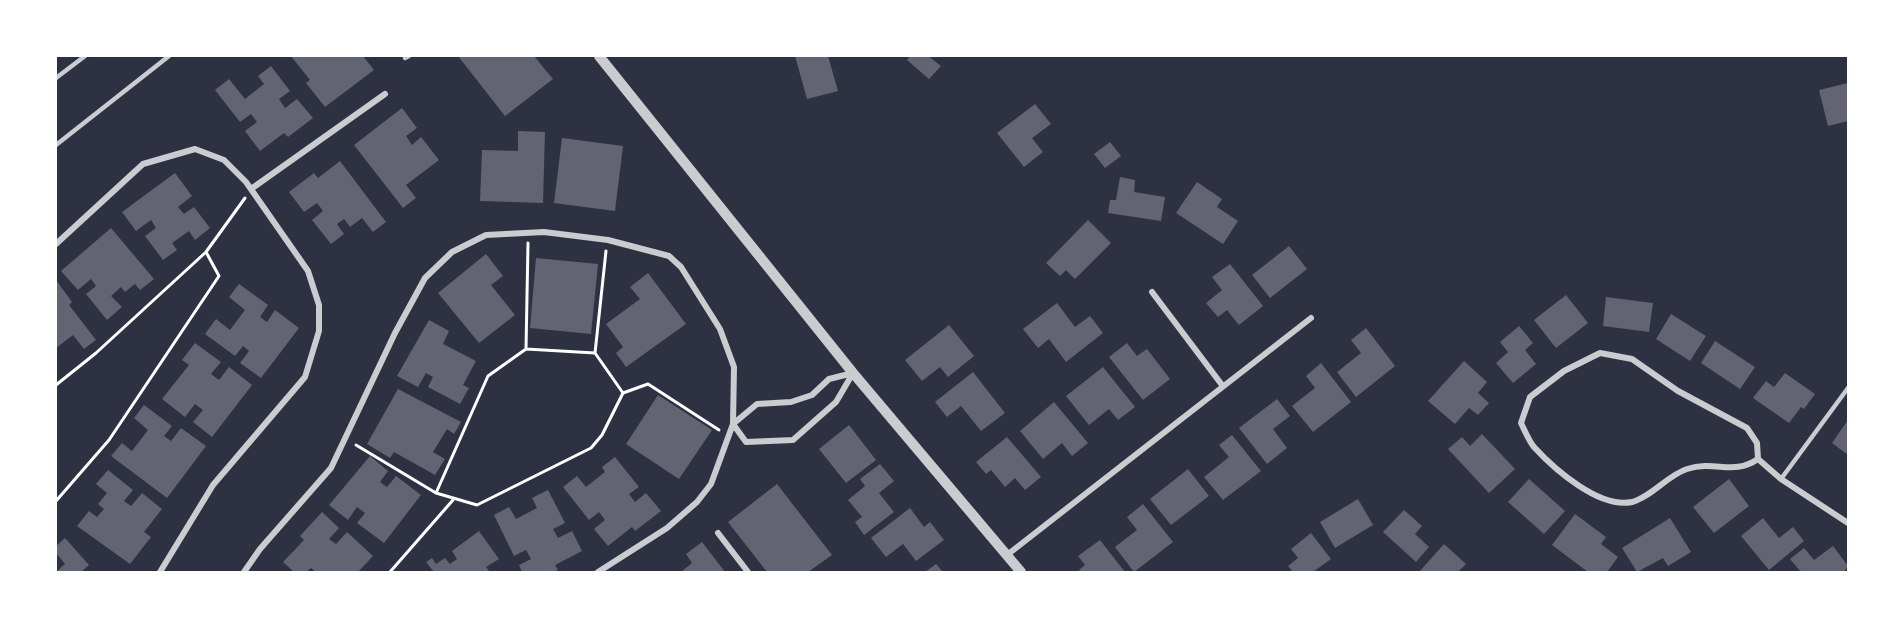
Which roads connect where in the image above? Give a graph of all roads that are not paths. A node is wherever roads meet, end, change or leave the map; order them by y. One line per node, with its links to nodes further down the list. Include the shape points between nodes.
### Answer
1 (85, 56): 4 (lane)
2 (169, 56): 6 (lane)
3 (599, 56): 11 (street)
4 (56, 78)
5 (385, 94): 7 (street)
6 (56, 145)
7 (251, 189): 8 (street, via 224,160 195,149 184,152 143,164); 20 (street, via 308,271 319,305 319,331 305,377 213,485)
8 (56, 244)
9 (1152, 292): 12 (street)
10 (1311, 318): 12 (street)
11 (853, 372): 14 (street, via 829,379 812,395 791,402 756,404); 14 (street, via 836,402 792,440 746,442); 19 (street)
12 (1222, 386): 19 (street)
13 (1848, 388): 16 (lane)
14 (733, 424): 21 (street, via 734,367 720,329 681,267 669,256 608,240 544,232 486,235 452,252 425,278 331,468); 22 (street, via 711,484 697,502 667,528)
15 (1758, 459): 15 (street, via 1757,443 1747,428 1678,391 1632,359 1600,353 1564,370 1530,397 1521,423 1533,446 1565,476 1607,501 1632,502 1685,469 1709,464 1748,466); 16 (street)
16 (1781, 479): 17 (street)
17 (1848, 523)
18 (718, 533): 23 (street)
19 (1006, 555): 24 (street)
20 (160, 573)
21 (244, 573)
22 (598, 573)
23 (748, 573)
24 (1021, 573)

